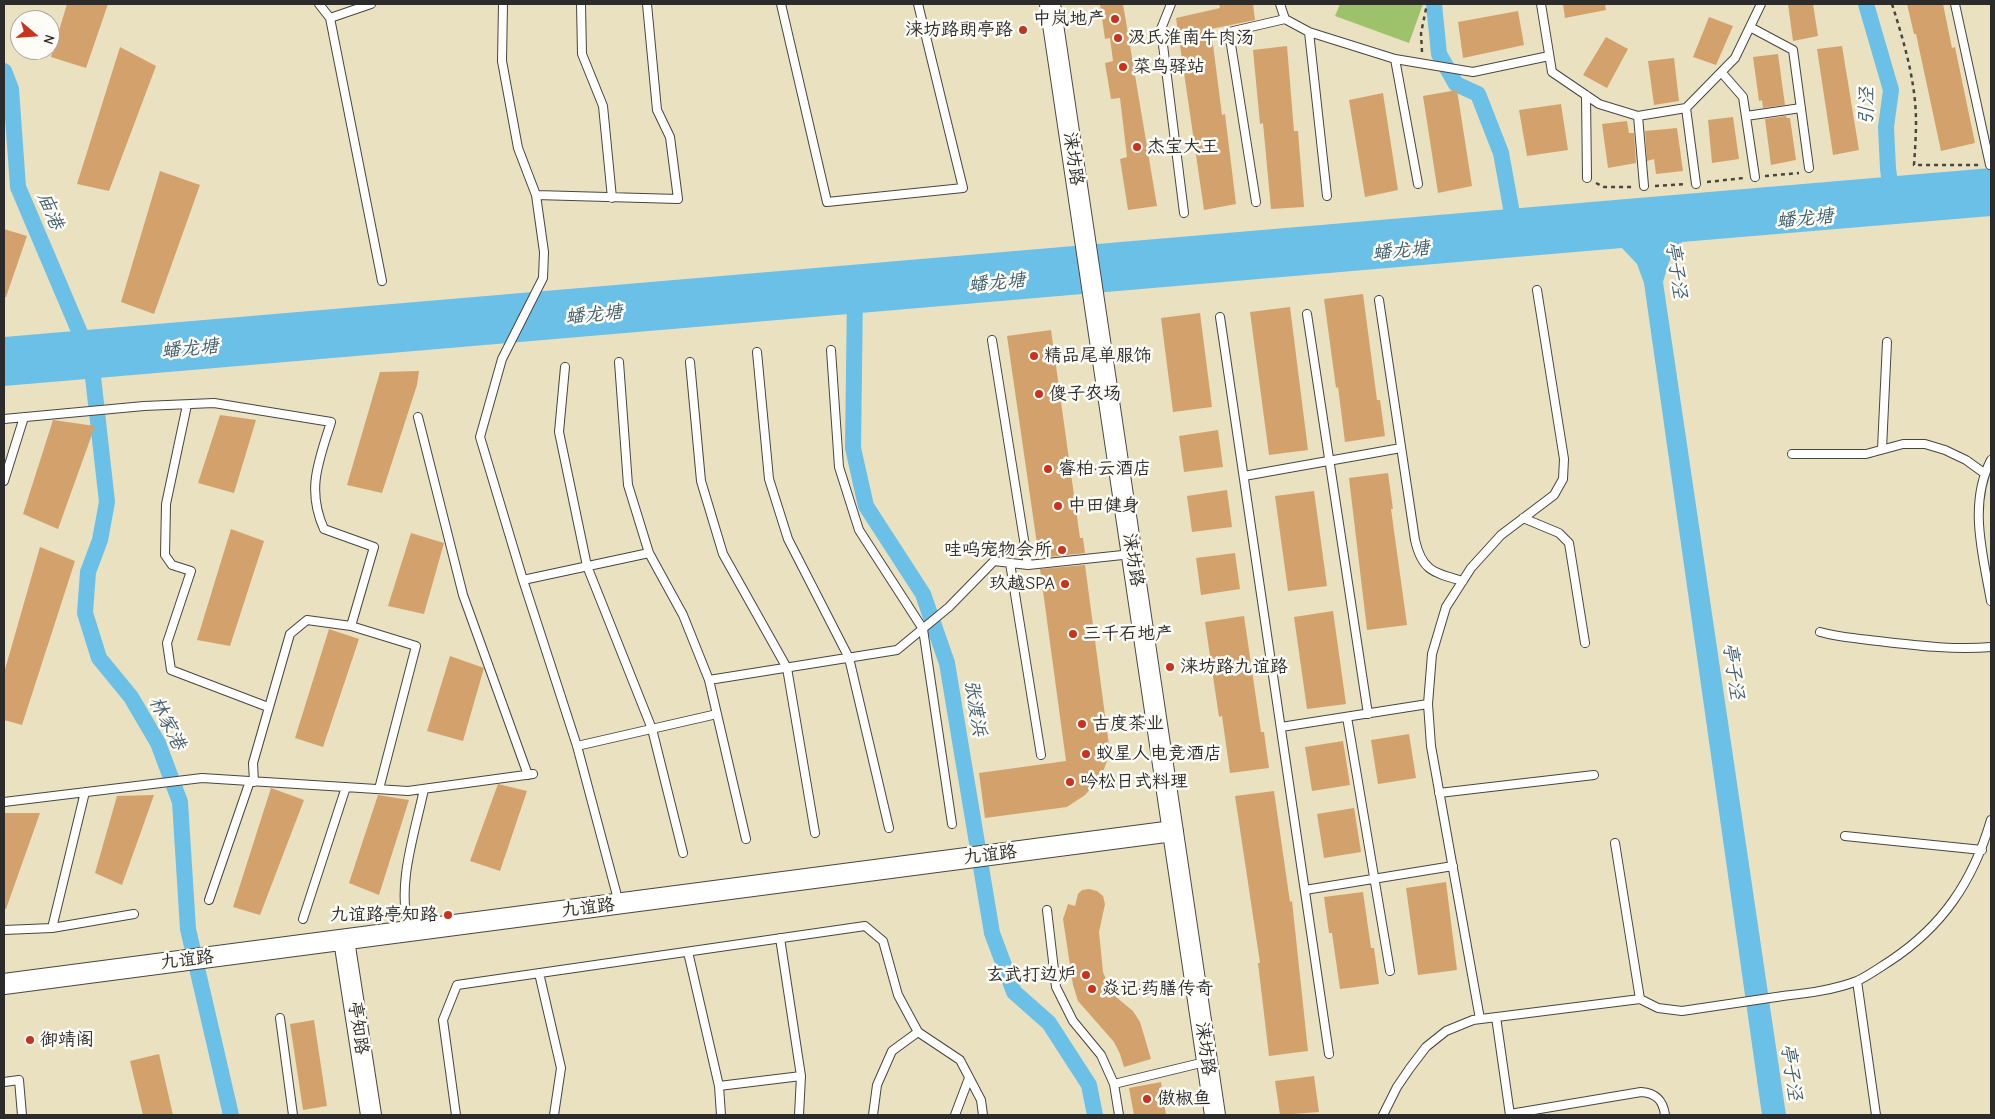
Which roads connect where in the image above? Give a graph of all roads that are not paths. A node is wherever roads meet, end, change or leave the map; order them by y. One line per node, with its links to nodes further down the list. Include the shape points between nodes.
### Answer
1 (319, 4): 14 (lane)
2 (371, 4): 14 (lane)
3 (503, 4): 33 (lane, via 502,61 518,148)
4 (581, 4): 35 (lane, via 582,54 603,106)
5 (648, 4): 35 (lane, via 658,110 670,137 678,199)
6 (781, 4): 7 (lane, via 826,202 963,188)
7 (918, 4)
8 (1050, 4): 64 (street, 涞坊路)
9 (1171, 4): 37 (lane, via 1160,29)
10 (1280, 4): 15 (lane)
11 (1541, 4): 18 (lane)
12 (1761, 4): 16 (lane)
13 (1956, 4): 26 (lane)
14 (330, 18): 38 (lane)
15 (1286, 19): 17 (lane); 36 (lane, via 1229,32)
16 (1750, 27): 20 (lane, via 1735,58); 23 (lane, via 1793,50)
17 (1308, 32): 19 (lane); 34 (lane)
18 (1550, 56): 19 (lane, via 1473,72); 21 (lane, via 1552,72)
19 (1395, 59): 30 (lane)
20 (1722, 73): 22 (lane); 25 (lane, via 1744,97)
21 (1586, 95): 24 (lane, via 1600,104); 29 (lane)
22 (1686, 108): 24 (lane); 31 (lane)
23 (1801, 108): 25 (lane); 27 (lane)
24 (1638, 116): 32 (lane)
25 (1746, 116): 28 (lane)
26 (1990, 165)
27 (1809, 168)
28 (1754, 177)
29 (1588, 178)
30 (1418, 184)
31 (1696, 184)
32 (1644, 186)
33 (536, 195): 35 (lane); 68 (lane, via 544,252 542,278 502,359 480,437)
34 (1327, 196)
35 (612, 198)
36 (1256, 202)
37 (1184, 212)
38 (382, 281)
39 (1537, 290): 62 (lane, via 1564,460 1563,479 1554,495)
40 (1380, 300): 54 (lane)
41 (1308, 314): 57 (lane)
42 (1220, 317): 60 (lane)
43 (992, 340): 66 (lane)
44 (1887, 342): 55 (lane)
45 (831, 350): 72 (lane, via 839,468 859,530)
46 (758, 352): 76 (lane, via 769,479 788,539)
47 (619, 362): 63 (lane, via 628,485)
48 (690, 362): 77 (lane, via 701,481 723,554)
49 (565, 367): 67 (lane, via 559,432)
50 (188, 405): 51 (lane); 71 (lane, via 214,403 331,422 314,486 316,512 324,529 374,547); 80 (lane, via 166,504 165,554 172,565 191,571 167,643 171,670)
51 (24, 417): 53 (lane); 61 (lane)
52 (418, 417): 92 (lane, via 464,595 531,774)
53 (4, 419)
54 (1401, 448): 57 (lane); 69 (lane, via 1419,557 1430,570)
55 (1882, 449): 56 (lane, via 1866,454); 59 (lane, via 1903,444 1926,444 1966,460)
56 (1792, 454)
57 (1330, 460): 60 (lane); 82 (lane)
58 (1991, 460): 59 (lane)
59 (1984, 473): 70 (lane, via 1979,504 1979,536)
60 (1244, 476): 84 (lane)
61 (4, 481)
62 (1523, 518): 69 (lane, via 1501,535); 74 (lane, via 1559,533 1569,543)
63 (649, 553): 67 (lane); 78 (lane, via 683,615)
64 (1132, 554): 66 (lane); 99 (street, 涞坊路)
65 (1010, 563): 66 (lane); 72 (lane, via 994,562 949,608); 87 (lane)
66 (1028, 565)
67 (587, 566): 68 (lane); 85 (lane)
68 (523, 580): 86 (lane)
69 (1463, 581): 79 (lane, via 1446,607 1432,654)
70 (1991, 601)
71 (351, 626): 80 (lane, via 308,620 290,634); 91 (lane, via 416,646)
72 (923, 629): 76 (lane, via 897,650); 97 (lane)
73 (1820, 632): 75 (lane, via 1926,647)
74 (1585, 642)
75 (1991, 647)
76 (849, 658): 77 (lane); 98 (lane)
77 (787, 668): 78 (lane); 100 (lane)
78 (709, 680): 81 (lane)
79 (1428, 704): 82 (lane); 94 (lane, via 1431,746)
80 (268, 707): 89 (lane, via 253,763)
81 (717, 714): 85 (lane); 102 (lane)
82 (1368, 714): 83 (lane)
83 (1347, 717): 84 (lane); 108 (lane)
84 (1281, 727): 109 (lane)
85 (652, 729): 86 (lane); 106 (lane)
86 (577, 746): 111 (lane)
87 (1041, 755)
88 (1594, 775): 94 (lane)
89 (252, 781): 90 (lane); 93 (lane, via 196,779); 110 (lane)
90 (346, 787): 91 (lane); 114 (lane)
91 (379, 789): 92 (lane)
92 (424, 789): 117 (lane, via 403,902)
93 (85, 792): 95 (lane); 115 (lane)
94 (1440, 793): 107 (lane)
95 (4, 802)
96 (1991, 820): 103 (lane)
97 (952, 824)
98 (890, 828)
99 (1173, 831): 111 (street, 九谊路); 131 (street, 涞坊路)
100 (815, 833)
101 (1845, 836): 105 (lane)
102 (746, 839)
103 (1989, 839): 105 (lane)
104 (1615, 843): 125 (lane)
105 (1982, 850): 123 (lane, via 1966,884 1948,910 1902,953)
106 (683, 853)
107 (1453, 866): 108 (lane); 128 (lane)
108 (1375, 879): 109 (lane); 121 (lane)
109 (1305, 890): 130 (lane)
110 (209, 900)
111 (620, 904): 117 (street, 九谊路)
112 (1047, 910): 135 (lane, via 1056,987 1073,1021 1101,1055)
113 (134, 914): 115 (lane)
114 (303, 919)
115 (52, 928): 116 (lane)
116 (4, 930)
117 (410, 931): 119 (street, 九谊路)
118 (780, 938): 120 (lane); 129 (lane, via 865,926 883,941 898,995); 132 (lane)
119 (344, 940): 124 (street, 九谊路); 139 (street, 亭知路)
120 (688, 952): 122 (lane); 136 (lane)
121 (1390, 971)
122 (539, 973): 140 (lane, via 457,985 443,1020); 141 (lane, via 560,1068)
123 (1857, 981): 125 (lane, via 1802,994 1682,1011 1658,1008); 152 (lane)
124 (4, 984)
125 (1640, 999): 126 (lane)
126 (1496, 1017): 128 (lane); 150 (lane)
127 (280, 1018): 138 (lane)
128 (1480, 1019): 149 (lane, via 1446,1031 1426,1047 1397,1087)
129 (918, 1032): 133 (lane, via 960,1060); 144 (lane, via 892,1051 877,1085)
130 (1329, 1054)
131 (1207, 1062): 135 (lane); 148 (street, 涞坊路)
132 (801, 1076): 136 (lane); 143 (lane)
133 (969, 1078): 145 (lane); 146 (lane, via 981,1100)
134 (4, 1082): 137 (lane, via 19,1080)
135 (1114, 1084): 147 (lane)
136 (718, 1086): 142 (lane)
137 (22, 1115)
138 (293, 1115)
139 (371, 1115)
140 (456, 1115)
141 (554, 1115)
142 (721, 1115)
143 (799, 1115)
144 (874, 1115)
145 (955, 1115)
146 (983, 1115)
147 (1119, 1115)
148 (1215, 1115)
149 (1383, 1115)
150 (1510, 1115): 151 (lane, via 1641,1092 1659,1098)
151 (1665, 1115)
152 (1876, 1115)

